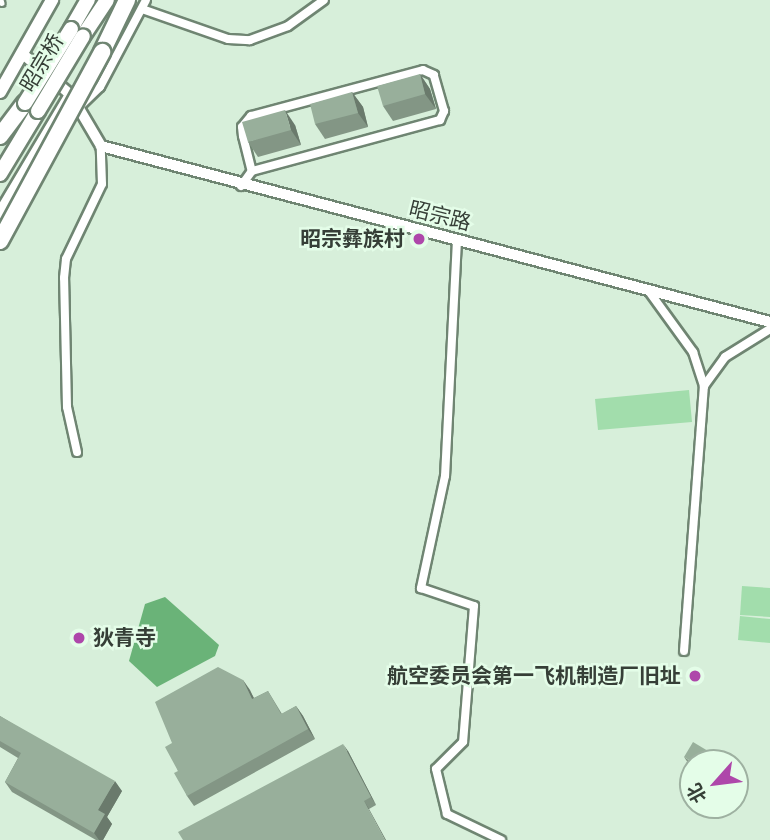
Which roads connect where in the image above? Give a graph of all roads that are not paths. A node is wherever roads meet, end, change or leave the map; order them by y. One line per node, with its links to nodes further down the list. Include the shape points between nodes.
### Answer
1 (52, 0): 8 (main road)
2 (88, 0): 7 (highway)
3 (107, 0): 7 (highway)
4 (127, 0): 21 (highway, bridge)
5 (324, 0): 6 (street, via 289,26 250,40 228,39)
6 (144, 4): 12 (street, via 100,88)
7 (77, 32): 11 (highway, 昭宗桥, bridge)
8 (24, 55): 9 (main road); 10 (street)
9 (0, 92)
10 (71, 95): 12 (street); 19 (main road)
11 (32, 107): 13 (highway); 14 (highway); 17 (highway)
12 (79, 107): 15 (street)
13 (0, 136)
14 (0, 144)
15 (101, 146): 18 (street, 昭宗路); 26 (street, via 102,184 66,259 64,278 67,407)
16 (252, 171): 16 (street, via 440,120 444,111 435,75 423,70 251,116 242,127); 18 (street)
17 (0, 174)
18 (240, 186): 20 (street, 昭宗路)
19 (0, 214)
20 (457, 240): 22 (street, 昭宗路); 28 (street, via 445,476 421,588 474,606 463,742 436,769 447,814)
21 (0, 241)
22 (648, 290): 23 (street, 昭宗路); 25 (street, via 693,352)
23 (770, 322)
24 (770, 329): 25 (street, via 724,357)
25 (704, 386): 27 (street)
26 (77, 452)
27 (684, 651)
28 (501, 840)

